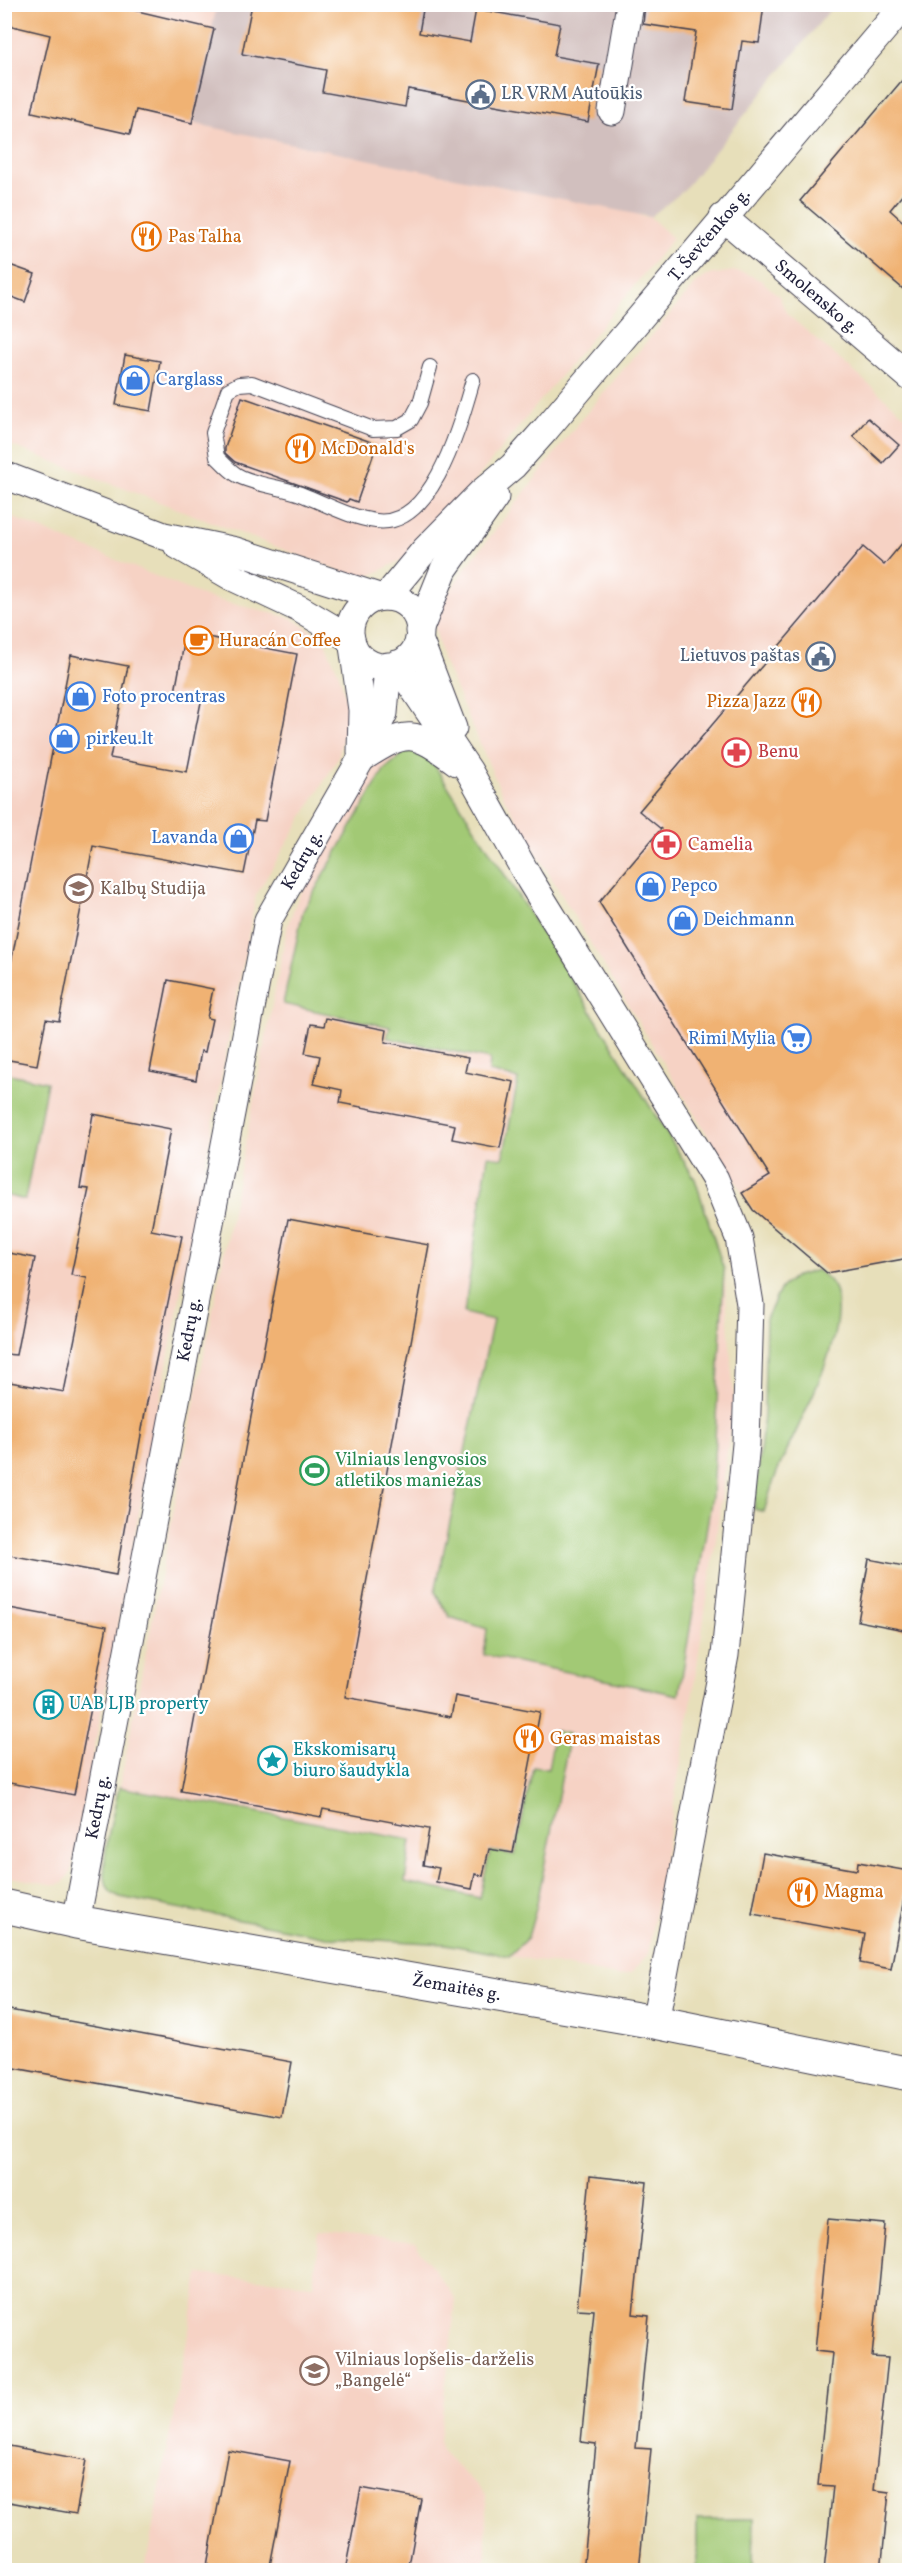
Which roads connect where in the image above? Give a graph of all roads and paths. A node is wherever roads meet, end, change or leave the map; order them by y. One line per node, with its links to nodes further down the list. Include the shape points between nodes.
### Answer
1 (630, 4): 3 (street)
2 (905, 4): 4 (street, T. Ševčenkos g.)
3 (612, 111)
4 (723, 218): 6 (street, Smolensko g.); 8 (street, T. Ševčenkos g.)
5 (430, 367): 7 (lane, via 411,420 397,428 373,429 252,383 239,384 228,390 213,433 217,457 238,475 346,512 388,521 412,508 436,481 452,450)
6 (909, 377)
7 (473, 380)
8 (513, 466): 11 (street, T. Ševčenkos g., via 482,492); 12 (street, T. Ševčenkos g., via 444,569)
9 (4, 475): 10 (street)
10 (164, 536): 11 (street, via 236,551); 13 (street, via 232,577 300,609)
11 (383, 597): 12 (street, via 407,605 416,616); 13 (street, via 365,604 354,615)
12 (419, 635): 14 (street, via 412,653); 16 (street)
13 (352, 643): 14 (street, via 369,663); 15 (street, Kedrų g., via 362,710)
14 (392, 665): 15 (street, Kedrų g., via 384,713); 16 (street)
15 (361, 759): 16 (street, Kedrų g., via 391,739 414,737 435,746); 18 (street, Kedrų g., via 268,920)
16 (469, 771): 19 (street, via 715,1179 739,1238 750,1304 746,1444 725,1655)
17 (4, 1906): 18 (main road, Žemaitės g.)
18 (76, 1922): 19 (main road, Žemaitės g.)
19 (655, 2022): 20 (main road, Žemaitės g.)
20 (909, 2074)

